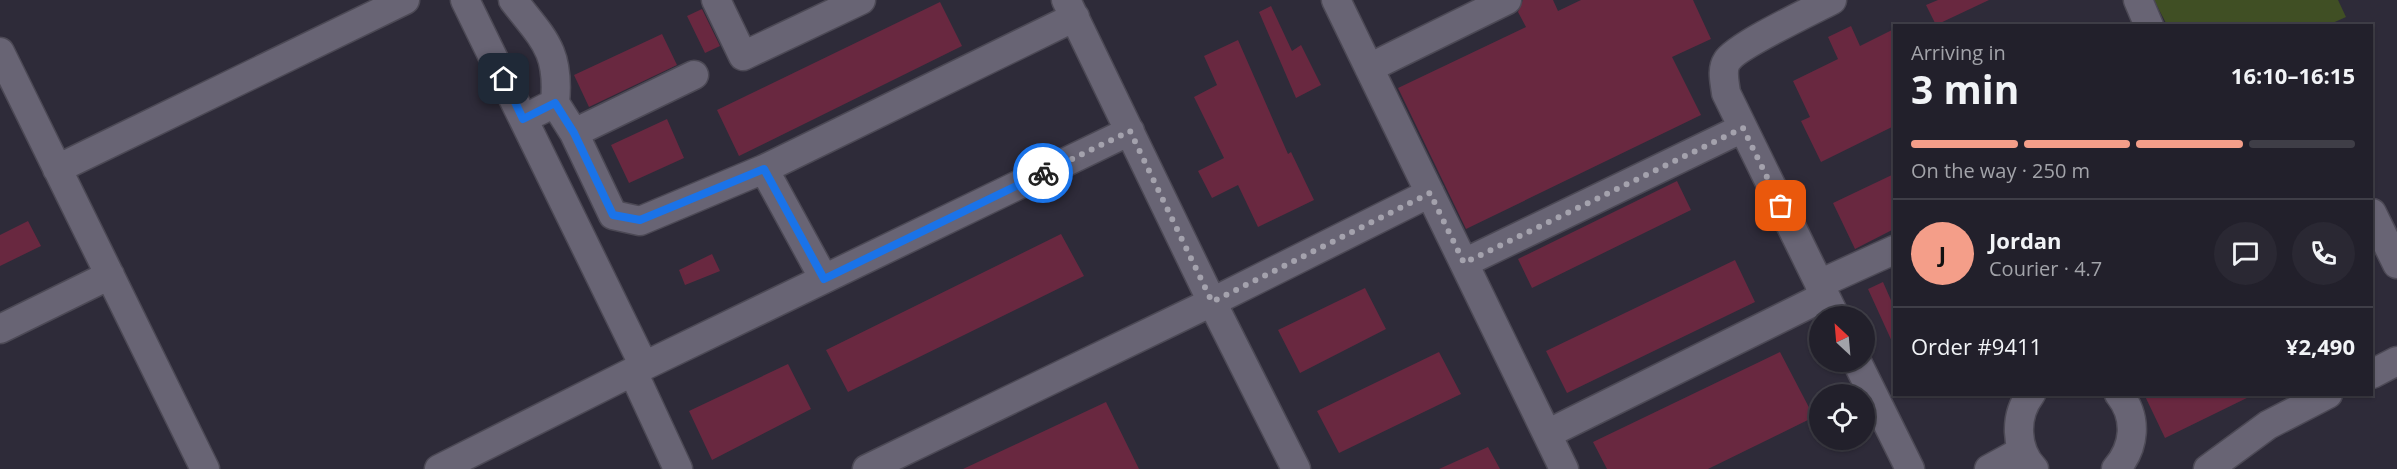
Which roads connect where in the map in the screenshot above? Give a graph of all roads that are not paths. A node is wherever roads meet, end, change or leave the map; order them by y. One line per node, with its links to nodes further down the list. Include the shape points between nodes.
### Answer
1 (405, 0): 20 (lane)
2 (465, 0): 16 (lane)
3 (513, 0): 15 (lane, via 548,45 557,78)
4 (716, 0): 5 (lane, via 743,56)
5 (861, 0)
6 (1336, 0): 13 (lane)
7 (1507, 0): 13 (lane)
8 (1832, 0): 17 (lane, via 1741,49 1727,61 1726,93)
9 (2138, 0): 11 (lane)
10 (1070, 9): 18 (lane); 21 (lane)
11 (2148, 24)
12 (0, 52): 20 (lane)
13 (1369, 68): 22 (lane)
14 (694, 75): 19 (lane)
15 (555, 103): 16 (lane); 19 (lane)
16 (523, 119): 33 (lane)
17 (1743, 128): 25 (lane); 29 (lane)
18 (1130, 131): 28 (lane); 30 (lane)
19 (574, 133): 21 (lane, via 613,215 640,220)
20 (57, 169): 27 (lane)
21 (764, 169): 28 (lane)
22 (1430, 193): 25 (lane); 30 (lane)
23 (2373, 215): 26 (lane)
24 (1893, 251): 29 (lane)
25 (1464, 263): 39 (lane)
26 (2397, 264)
27 (110, 276): 31 (lane); 41 (lane)
28 (824, 279): 33 (lane)
29 (1827, 299): 39 (lane)
30 (1212, 302): 44 (lane); 45 (lane)
31 (0, 329)
32 (2397, 362): 35 (lane)
33 (638, 369): 42 (lane); 43 (lane)
34 (1862, 372): 47 (lane)
35 (2373, 374)
36 (2030, 396): 40 (lane, via 2021,414 2018,433)
37 (2121, 396): 49 (lane, via 2132,421 2132,441)
38 (2324, 396): 50 (lane, via 2268,425)
39 (1547, 434): 46 (lane)
40 (2028, 460): 48 (lane)
41 (205, 469)
42 (439, 469)
43 (678, 469)
44 (867, 469)
45 (1296, 469)
46 (1564, 469)
47 (1910, 469)
48 (1989, 469)
49 (2116, 469)
50 (2208, 469)

